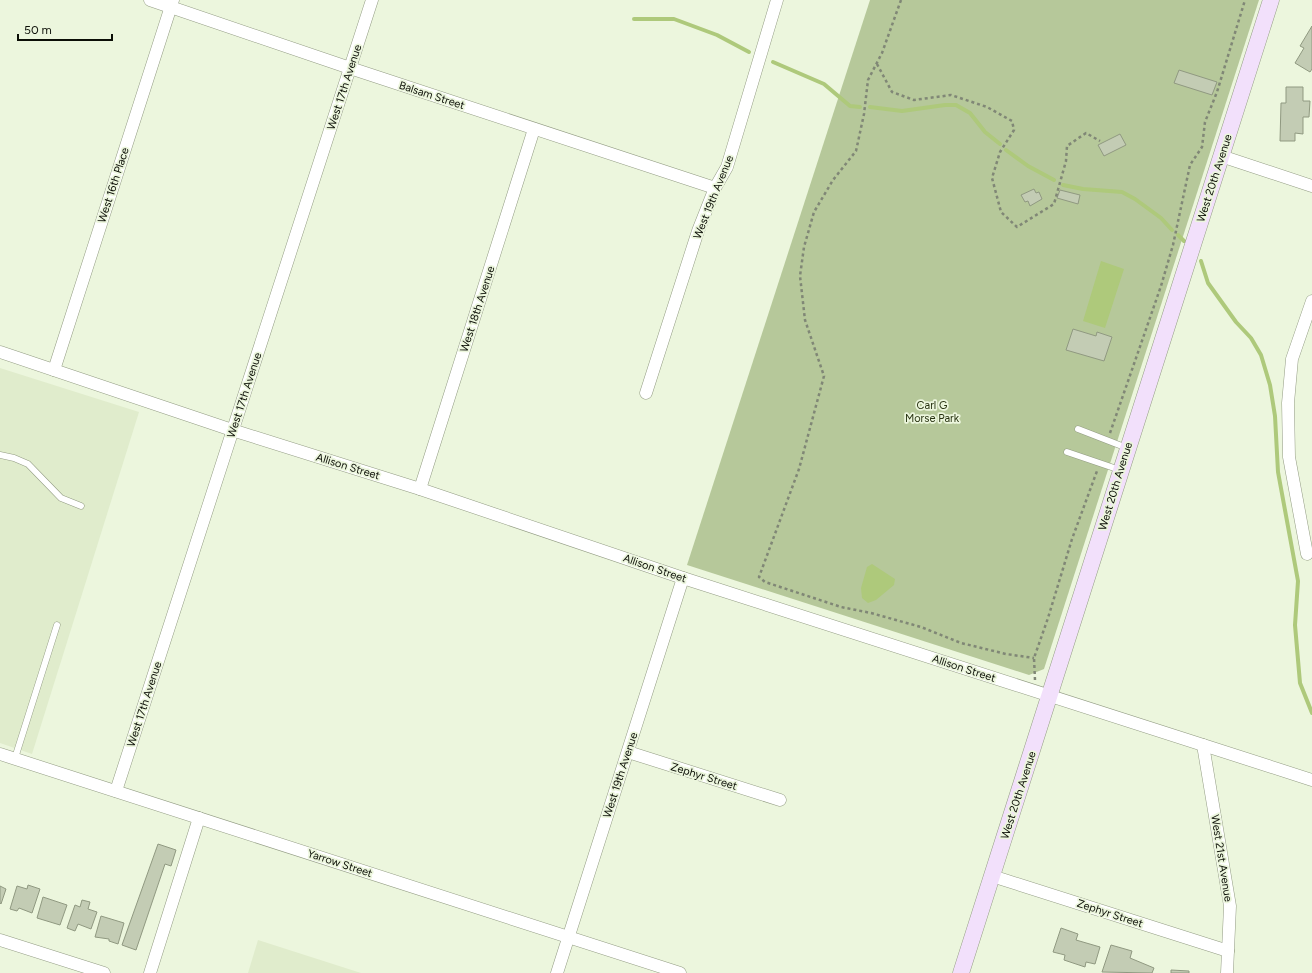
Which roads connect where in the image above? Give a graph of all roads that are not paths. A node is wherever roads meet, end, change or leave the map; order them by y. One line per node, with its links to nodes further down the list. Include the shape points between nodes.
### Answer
1 (150, 0): 5 (street, Balsam Street)
2 (372, 0): 6 (street, West 17th Avenue)
3 (777, 0): 10 (street, West 19th Avenue, via 727,168)
4 (1271, 0): 8 (street, West 20th Avenue)
5 (171, 3): 6 (street, Balsam Street); 13 (street, West 16th Place)
6 (350, 68): 7 (street, Balsam Street); 16 (street, West 17th Avenue)
7 (534, 129): 10 (street, Balsam Street); 21 (street, West 18th Avenue)
8 (1221, 156): 9 (street); 17 (street, West 20th Avenue)
9 (1312, 186)
10 (715, 188): 14 (street, West 19th Avenue, via 698,231)
11 (1312, 301): 23 (street, via 1292,359 1288,403 1289,457)
12 (0, 352): 13 (street, Allison Street)
13 (54, 370): 16 (street, Allison Street)
14 (646, 393)
15 (1078, 429): 17 (lane)
16 (232, 430): 21 (street, Allison Street); 32 (street, West 17th Avenue)
17 (1127, 448): 20 (street, West 20th Avenue)
18 (1067, 452): 20 (lane)
19 (0, 455): 22 (lane, via 28,464 61,498)
20 (1120, 470): 26 (street, West 20th Avenue)
21 (420, 489): 24 (street, Allison Street)
22 (81, 506)
23 (1307, 554)
24 (683, 578): 26 (street, Allison Street); 28 (street, West 19th Avenue)
25 (56, 625): 30 (lane)
26 (1042, 693): 27 (street, Allison Street); 35 (street, West 20th Avenue)
27 (1203, 745): 31 (street, Allison Street); 38 (street, West 21st Avenue, via 1230,906)
28 (628, 752): 33 (street, Zephyr Street); 36 (street, West 19th Avenue)
29 (0, 754): 30 (street, Yarrow Street)
30 (15, 758): 32 (street, Yarrow Street)
31 (1312, 780)
32 (116, 791): 34 (street, Yarrow Street)
33 (780, 800)
34 (199, 818): 36 (street, Yarrow Street); 40 (street)
35 (992, 876): 38 (street, Zephyr Street); 43 (street, West 20th Avenue)
36 (569, 937): 41 (street, West 19th Avenue); 42 (street, Yarrow Street)
37 (0, 940): 39 (street)
38 (1228, 951): 44 (street, West 21st Avenue)
39 (104, 973)
40 (150, 973)
41 (557, 973)
42 (680, 973)
43 (961, 973)
44 (1227, 973)

